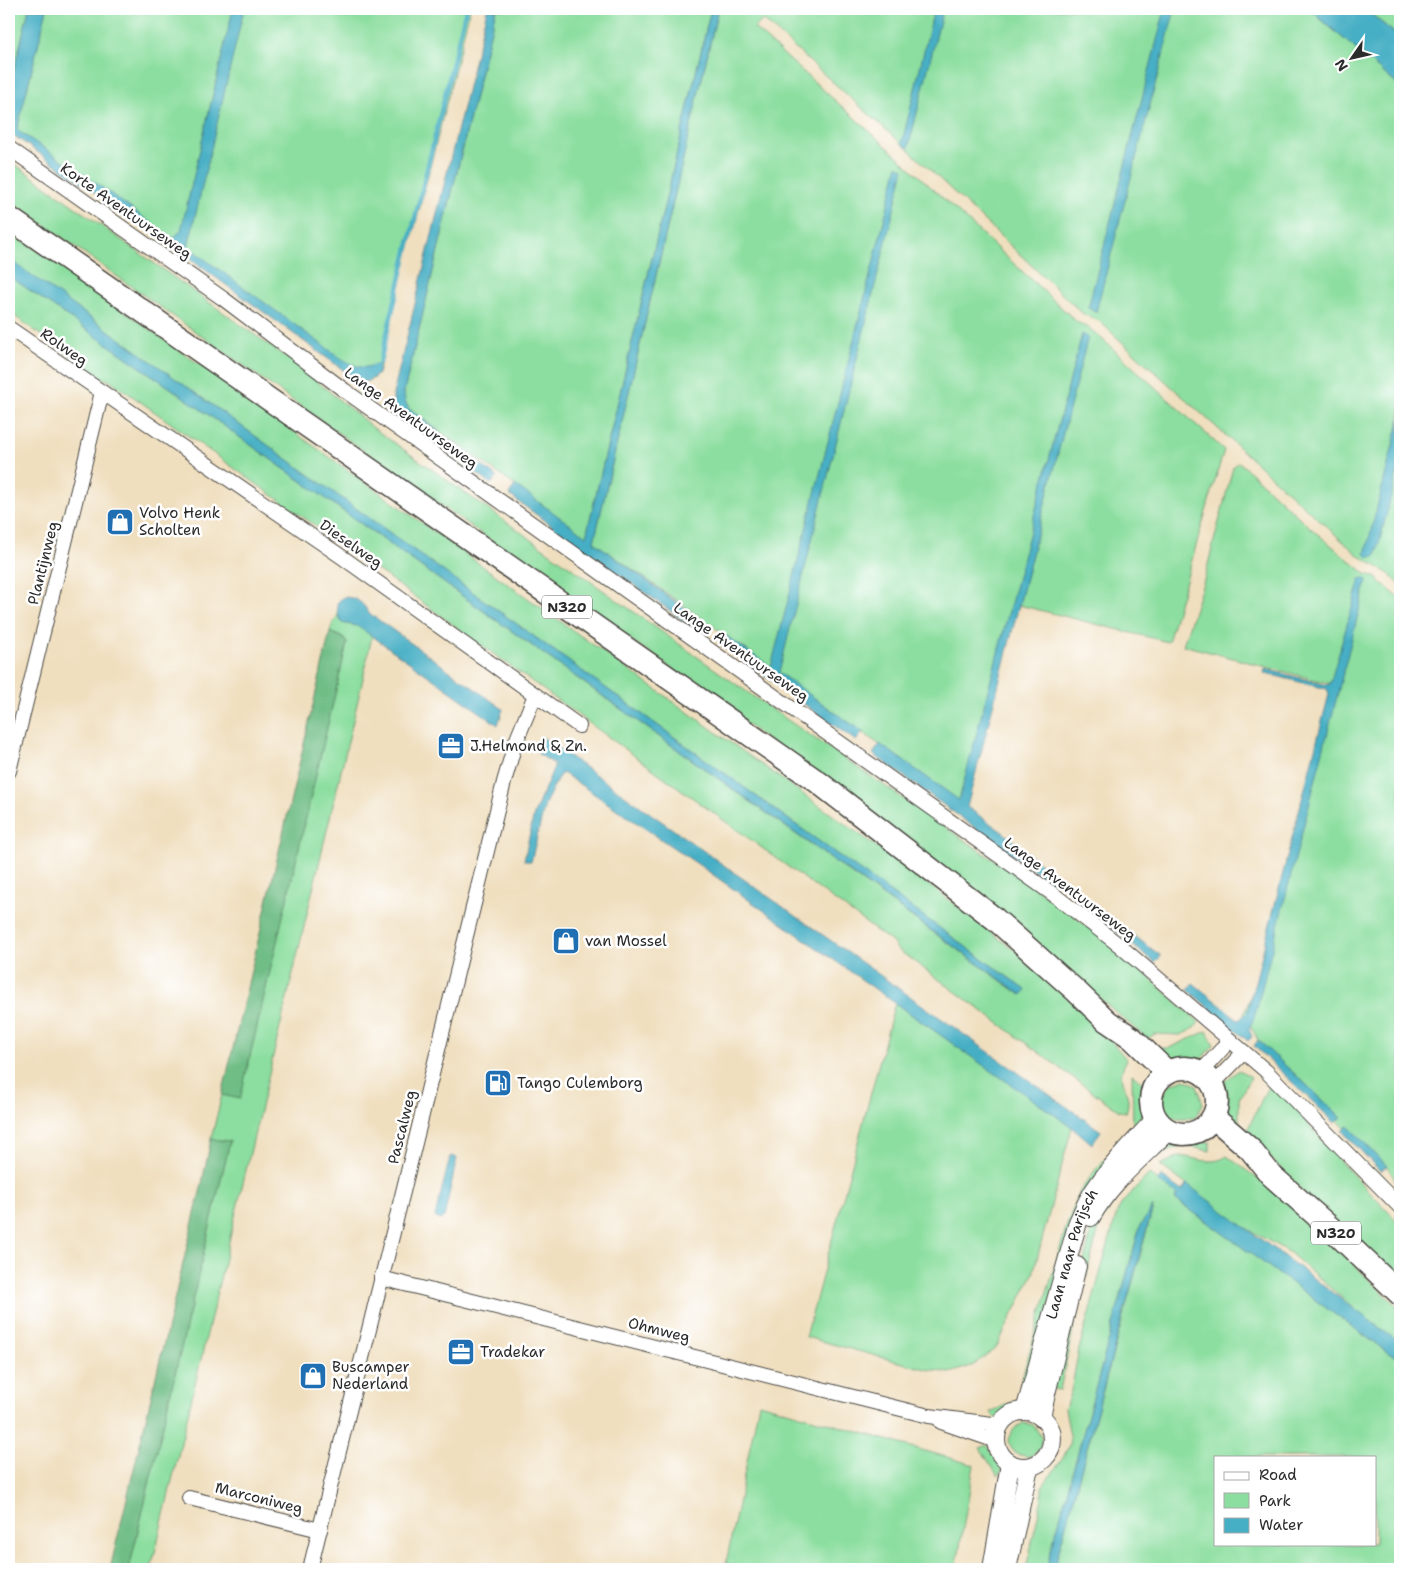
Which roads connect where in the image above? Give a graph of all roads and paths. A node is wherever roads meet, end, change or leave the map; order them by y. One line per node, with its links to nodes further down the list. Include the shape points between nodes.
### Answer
1 (9, 148): 3 (street, Korte Aventuurseweg)
2 (9, 218): 11 (main road, N320, via 818,782 995,919 1107,1021 1123,1049)
3 (225, 300): 9 (street, Lange Aventuurseweg, via 358,400 1057,897 1119,945)
4 (9, 328): 5 (street, Rolweg)
5 (102, 392): 6 (street, Dieselweg, via 342,556); 8 (street, Plantijnweg)
6 (535, 695): 7 (street, Dieselweg); 16 (street, Pascalweg, via 504,782)
7 (578, 726)
8 (9, 771)
9 (1230, 1040): 10 (street, Lange Aventuurseweg); 12 (street)
10 (1244, 1052): 12 (street); 15 (street, Lange Aventuurseweg)
11 (1161, 1078): 12 (main road, via 1175,1068 1184,1067); 14 (main road, via 1151,1101)
12 (1207, 1078): 13 (main road, via 1217,1092 1218,1100)
13 (1208, 1123): 14 (main road, via 1186,1134); 17 (main road, N320, via 1250,1149 1271,1174)
14 (1162, 1124): 18 (street, Laan naar Parijsch, via 1101,1181 1084,1209); 19 (street, Laan naar Parijsch, via 1090,1220)
15 (1400, 1206)
16 (381, 1278): 20 (street, Ohmweg); 24 (street, Pascalweg)
17 (1400, 1294)
18 (1025, 1411): 19 (street); 20 (street, via 1010,1415)
19 (1041, 1417): 22 (street, via 1051,1430 1051,1446 1043,1460)
20 (998, 1433): 21 (street, via 1000,1454)
21 (1010, 1464): 22 (street); 26 (street)
22 (1028, 1467): 27 (street)
23 (189, 1498): 24 (street, Marconiweg)
24 (320, 1530): 25 (street, Pascalweg)
25 (310, 1569)
26 (992, 1569)
27 (1007, 1569)

